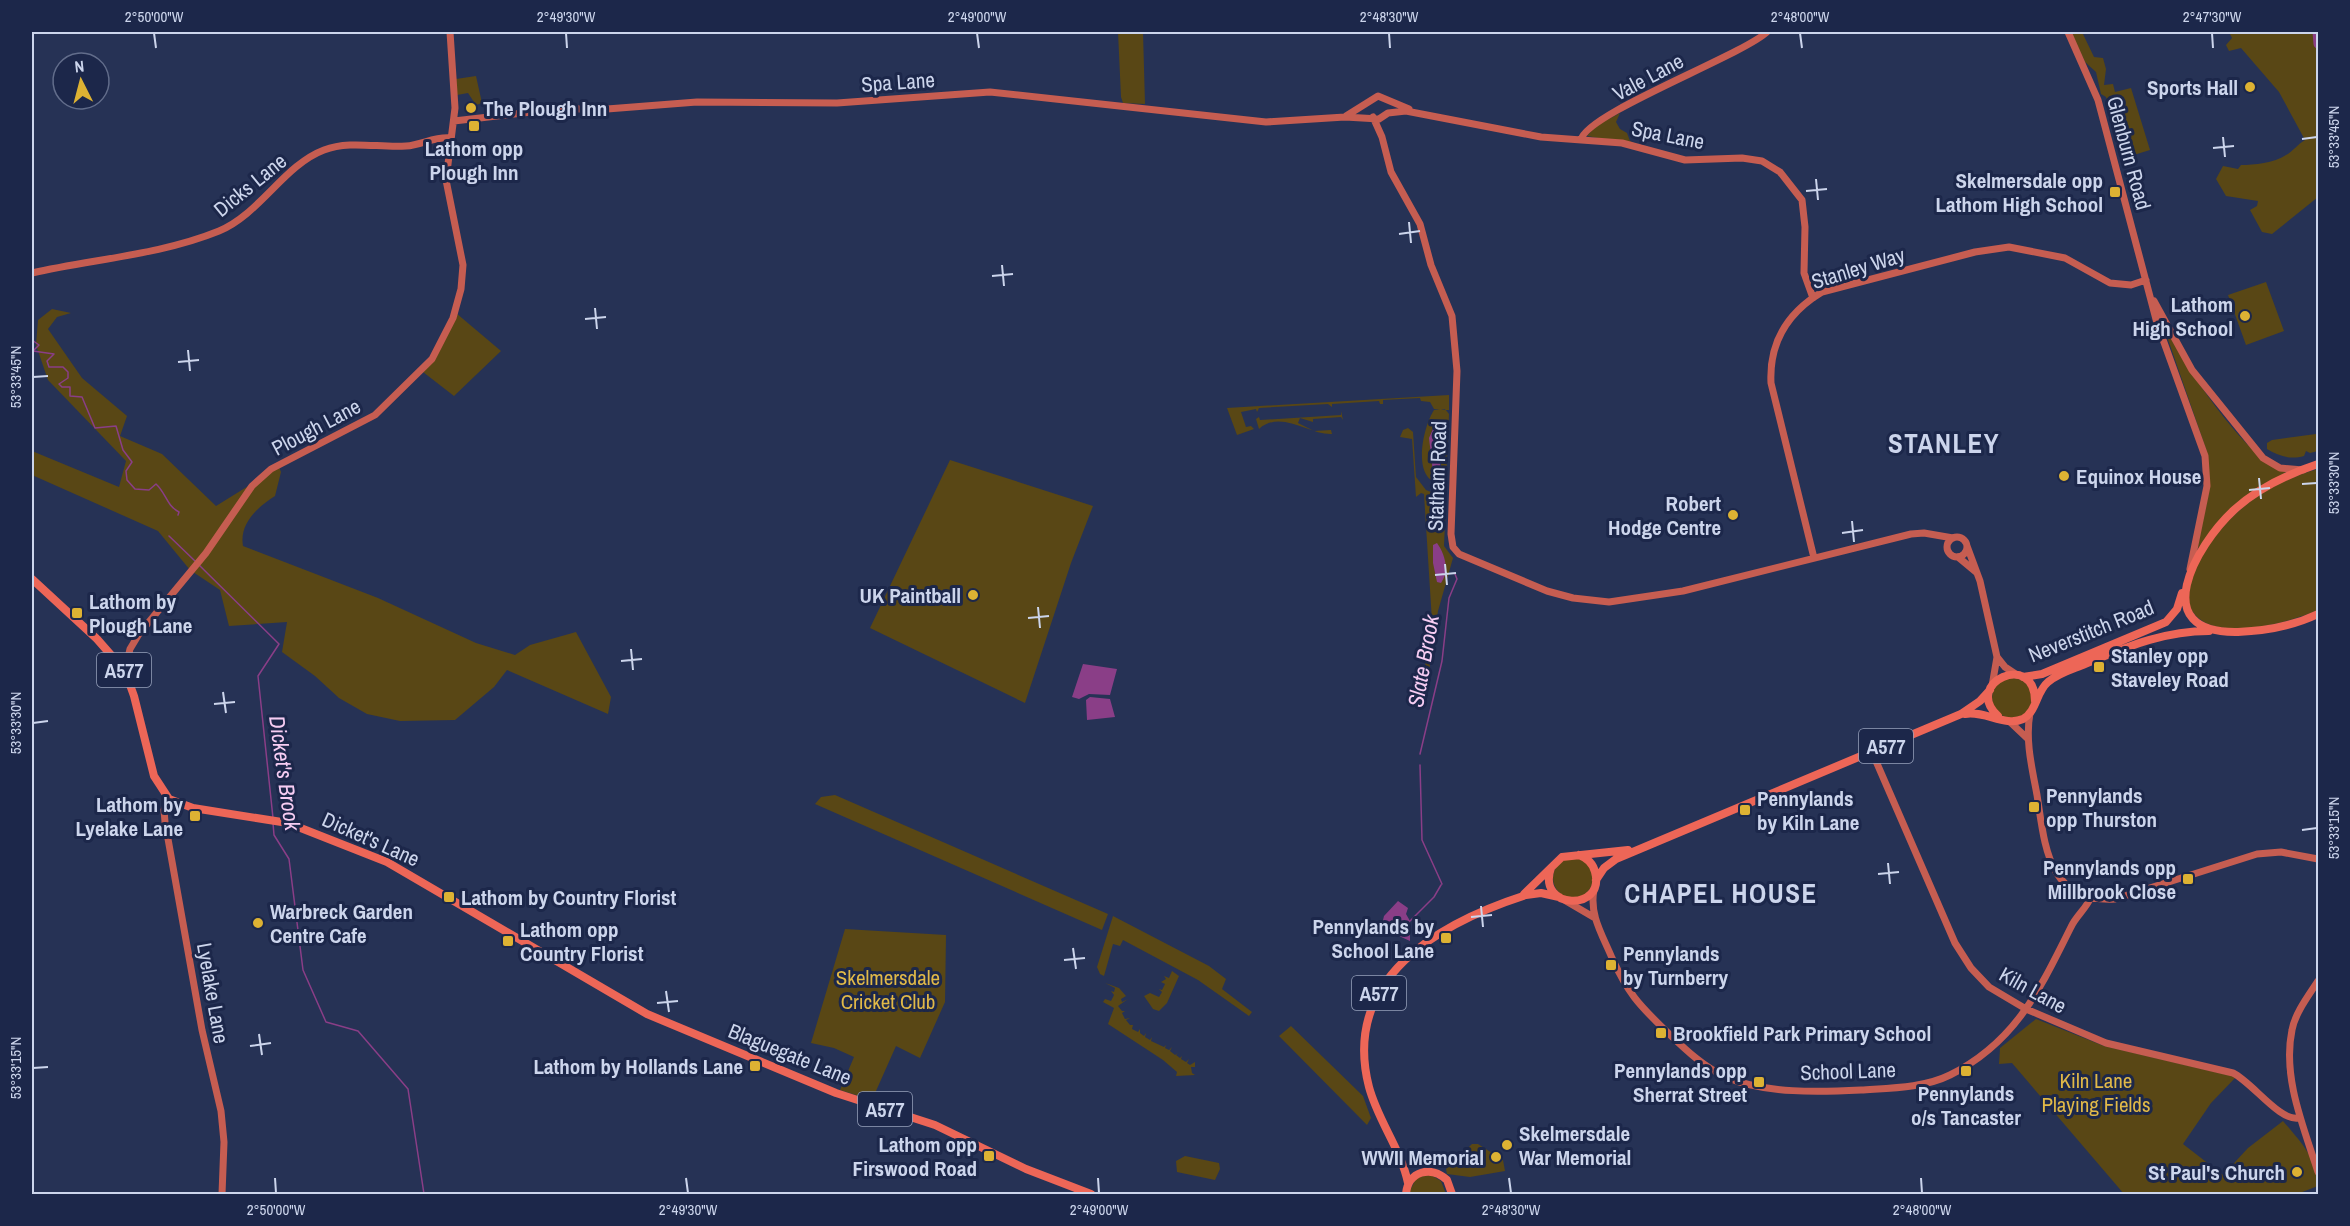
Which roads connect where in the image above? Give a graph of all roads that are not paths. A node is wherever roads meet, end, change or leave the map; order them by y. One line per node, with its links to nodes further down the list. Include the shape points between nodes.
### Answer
1 (450, 32): 10 (street, Plough Lane)
2 (1767, 32): 13 (street, Vale Lane, via 1745,47 1626,106 1589,129)
3 (2068, 32): 15 (street, Glenburn Road, via 2098,100)
4 (1385, 98): 5 (street, via 1378,96); 6 (street, Spa Lane); 7 (street)
5 (1369, 101): 8 (street); 9 (street, via 1367,108)
6 (1414, 112): 7 (street, Spa Lane); 13 (street, Spa Lane, via 1528,135)
7 (1388, 113): 9 (street, via 1379,119); 11 (street, Statham Road)
8 (1345, 117): 9 (street, Spa Lane); 10 (street, Spa Lane, via 1251,121 990,92 827,103 697,102 557,109)
9 (1372, 117): 11 (street, Statham Road)
10 (454, 121): 12 (street, Plough Lane)
11 (1382, 137): 24 (street, Statham Road, via 1391,172 1420,224 1431,265 1452,316 1457,371 1451,534 1455,551 1547,591 1609,602 1683,591)
12 (451, 138): 14 (street, Dicks Lane, via 407,146 348,145 325,149 219,231); 36 (street, Plough Lane, via 446,180 462,254 462,279 456,311 438,349 412,381 375,415 257,480 200,559 135,638)
13 (1581, 140): 16 (street, Spa Lane, via 1622,143 1685,160 1749,158 1774,166 1793,186 1803,205 1804,273)
14 (32, 273)
15 (2147, 284): 16 (street, Stanley Way, via 2110,283 2065,258 2013,247 1919,266 1822,292); 18 (street, Glenburn Road, via 2192,370 2255,448 2273,465); 25 (street, Glenburn Road, via 2166,350 2205,456 2207,486)
16 (1813, 298): 24 (street, Stanley Way, via 1793,313 1784,326 1770,363 1771,383)
17 (2319, 464): 18 (main road, A577)
18 (2303, 470): 25 (main road, A577, via 2265,487 2235,509 2208,540)
19 (1932, 534): 20 (street, Statham Road); 21 (street); 24 (street, Statham Road, via 1911,534)
20 (1953, 538): 21 (street); 22 (street, via 1961,538)
21 (1947, 546): 23 (street)
22 (1967, 546): 23 (street, via 1966,552); 26 (street)
23 (1958, 557): 26 (street)
24 (1814, 558)
25 (2189, 571): 28 (main road, A577)
26 (1978, 574): 35 (street)
27 (32, 579): 36 (main road, A577, via 97,639)
28 (2186, 583): 32 (main road, A577, via 2185,602 2191,616); 33 (main road, Neverstitch Road / A577, via 2172,617)
29 (2319, 614): 30 (main road, A577)
30 (2305, 621): 31 (main road); 32 (main road, A577, via 2267,630)
31 (2319, 621)
32 (2216, 631): 33 (main road, Neverstitch Road / A577, via 2179,632)
33 (2135, 640): 34 (main road, Neverstitch Road / A577)
34 (2102, 653): 37 (main road, Neverstitch Road / A577, via 2042,674); 39 (main road, Neverstitch Road / A577, via 2049,680)
35 (1997, 657): 37 (street); 38 (street)
36 (125, 671): 45 (main road, A577, via 154,776)
37 (2020, 676): 38 (main road, A577, via 2003,676); 39 (main road, via 2033,687)
38 (1991, 688): 41 (main road, A577); 42 (main road, via 1992,710)
39 (2035, 701): 40 (main road, A577)
40 (2030, 712): 42 (main road, via 2021,720); 43 (street)
41 (1961, 714): 42 (main road, A577, via 1981,713); 44 (main road, A577)
42 (2005, 720): 43 (street)
43 (2028, 740): 52 (street, via 2051,865 2068,886)
44 (1872, 752): 46 (main road, A577); 57 (street, Kiln Lane, via 1959,951 1989,987)
45 (166, 796): 55 (main road, Dicket's Lane / A577, via 193,808 283,822 393,865); 63 (street, Lyelake Lane, via 165,822 202,1030 221,1111)
46 (1638, 848): 47 (main road, A577); 50 (main road, A577, via 1606,865)
47 (1578, 855): 49 (main road, A577, via 1562,857); 50 (main road, via 1594,867)
48 (2319, 858): 52 (street, via 2263,853 2121,897)
49 (1553, 866): 51 (main road, A577); 53 (main road, via 1550,886)
50 (1596, 882): 53 (main road, A577, via 1587,897); 54 (street, School Lane, via 1592,903)
51 (1521, 896): 53 (main road, A577, via 1541,893); 59 (main road, A577, via 1425,941 1396,967 1379,994 1367,1029 1367,1074 1378,1111)
52 (2091, 897): 57 (street, School Lane)
53 (1562, 899): 54 (street)
54 (1595, 918): 57 (street, School Lane, via 1633,998 1695,1057 1725,1077 1749,1083 1825,1091 1928,1083 1953,1074 1989,1051)
55 (580, 977): 64 (main road, Blaguegate Lane / A577, via 677,1028 836,1093 935,1125 1026,1169)
56 (2319, 981): 58 (street, via 2292,1030)
57 (2026, 1009): 58 (street, Kiln Lane, via 2106,1043 2233,1073 2283,1115)
58 (2299, 1118): 61 (street)
59 (1403, 1160): 60 (main road, A577); 62 (main road, A577)
60 (1421, 1172): 62 (main road); 66 (main road, A577, via 1443,1175)
61 (2319, 1172)
62 (1408, 1184): 65 (main road, A577)
63 (222, 1194)
64 (1091, 1194)
65 (1406, 1194)
66 (1452, 1194)

